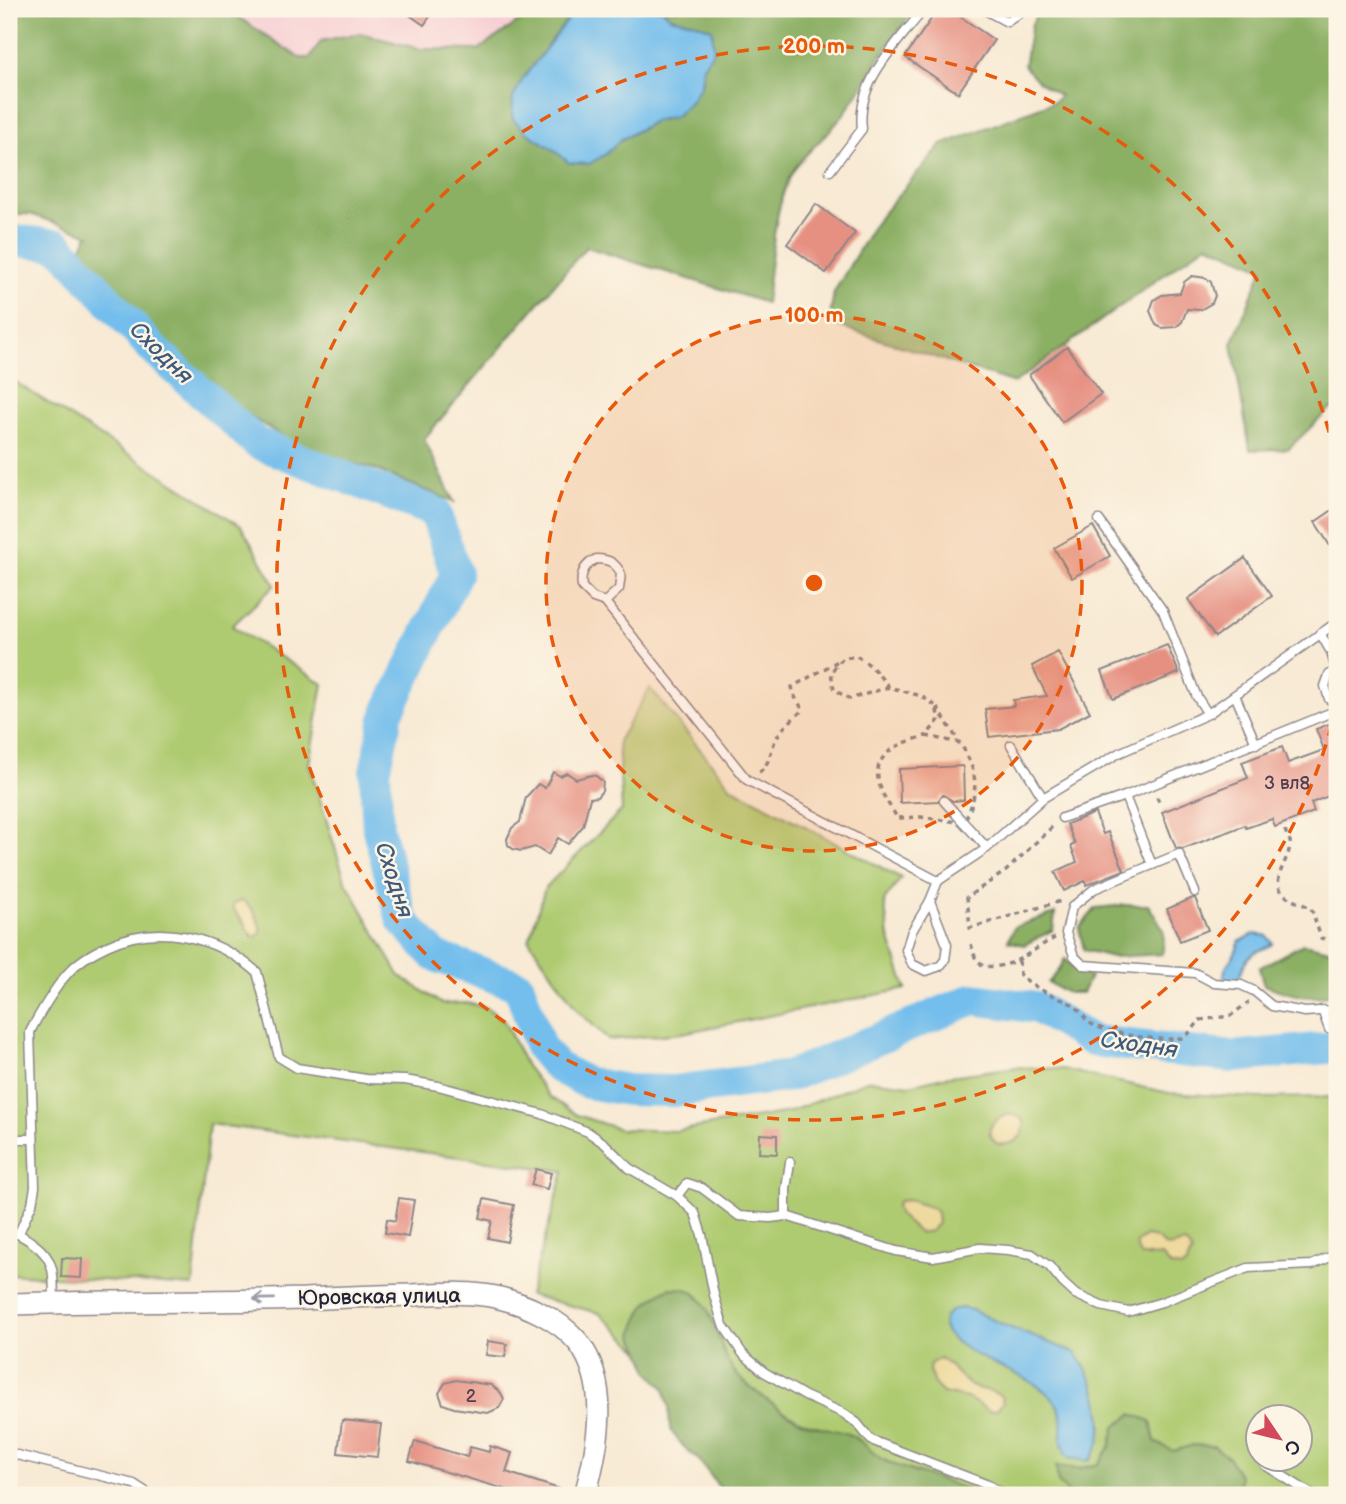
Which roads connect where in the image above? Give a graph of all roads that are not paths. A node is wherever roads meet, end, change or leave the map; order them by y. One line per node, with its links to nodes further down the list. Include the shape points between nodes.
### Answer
1 (924, 9): 4 (lane, via 864,92 862,129)
2 (983, 9): 3 (lane, via 1007,22)
3 (1025, 9)
4 (830, 171)
5 (1099, 520): 13 (lane, via 1163,611)
6 (605, 601): 6 (lane, via 620,589 621,574 613,562 596,559 583,570 582,587 593,598); 22 (lane, via 747,780)
7 (1337, 622): 8 (lane)
8 (1320, 634): 9 (lane); 10 (lane)
9 (1337, 670): 11 (lane, via 1325,686 1329,699)
10 (1236, 695): 13 (lane); 14 (lane)
11 (1337, 704)
12 (1337, 710): 14 (lane)
13 (1208, 714): 17 (lane, via 1119,753)
14 (1255, 744): 16 (lane)
15 (1010, 745): 17 (lane)
16 (1125, 796): 19 (lane); 21 (lane)
17 (1042, 798): 20 (lane)
18 (944, 801): 20 (lane)
19 (1062, 818)
20 (987, 848): 22 (lane)
21 (1152, 865): 23 (lane, via 1179,854); 25 (lane, via 1094,889 1072,907 1066,933 1074,956 1083,965 1195,973 1214,983 1241,985 1272,1006)
22 (938, 881): 24 (lane)
23 (1195, 892)
24 (930, 901): 24 (lane, via 906,950 912,964 926,971 940,965 947,953)
25 (1322, 1010): 26 (lane); 27 (lane)
26 (1334, 1010)
27 (1329, 1029)
28 (9, 1139): 29 (lane)
29 (33, 1139): 31 (lane, via 30,1032 67,974 89,954 134,935 184,934 230,953 257,972 279,1057 297,1068 405,1080 542,1114 588,1132 629,1168); 34 (lane, via 35,1188)
30 (790, 1162): 32 (lane)
31 (677, 1196): 32 (lane, via 687,1183 702,1188 739,1216); 42 (lane, via 695,1213 723,1325 743,1354 764,1372 843,1413 871,1440)
32 (786, 1216): 35 (lane, via 895,1251 933,1257 980,1248 1032,1254 1076,1294 1128,1312 1248,1268 1312,1265)
33 (9, 1231): 34 (lane)
34 (19, 1233): 36 (lane, via 52,1264)
35 (1337, 1254)
36 (54, 1302): 37 (street, Юровская улица); 41 (street, Юровская улица, one-way to 36, via 594,1464 598,1386 579,1343 527,1307 495,1297 455,1293)
37 (9, 1304)
38 (9, 1453): 40 (lane, via 134,1484)
39 (1276, 1472): 43 (lane)
40 (151, 1495)
41 (585, 1495)
42 (1005, 1495)
43 (1313, 1495)

